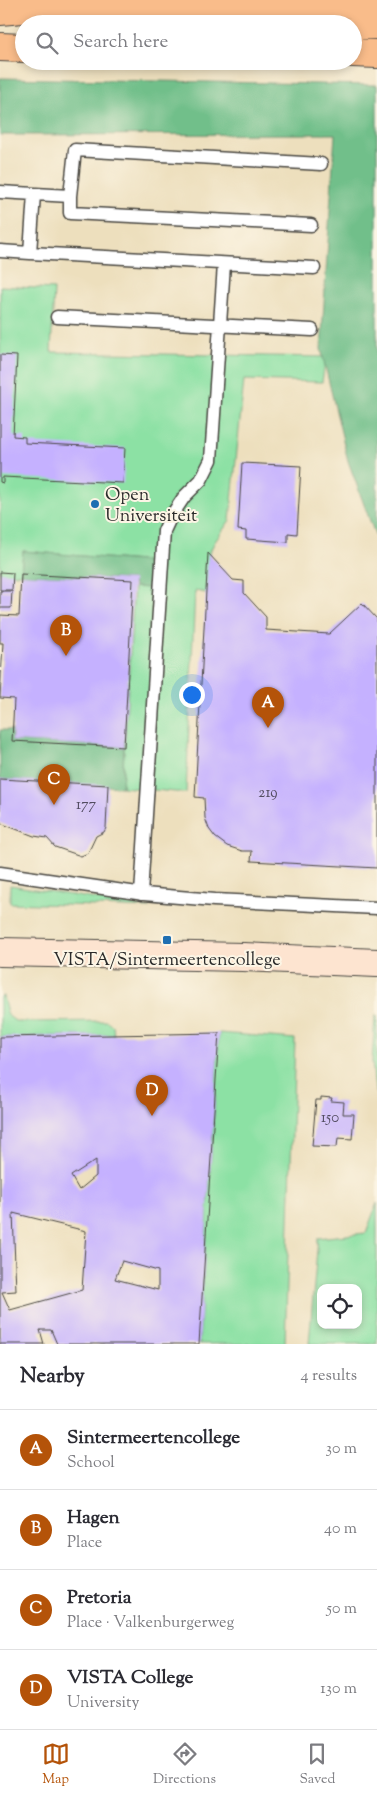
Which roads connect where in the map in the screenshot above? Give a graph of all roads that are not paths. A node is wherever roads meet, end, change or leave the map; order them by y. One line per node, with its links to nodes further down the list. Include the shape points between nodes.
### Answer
1 (377, 4): 2 (main road)
2 (279, 9): 3 (main road, via 44,7); 4 (main road)
3 (0, 11)
4 (93, 15)
5 (0, 18): 6 (main road)
6 (15, 18)
7 (362, 25): 8 (main road)
8 (377, 25)
9 (0, 48): 10 (main road)
10 (15, 48)
11 (362, 53): 12 (main road)
12 (377, 54)
13 (321, 164): 16 (lane, via 75,150)
14 (0, 192): 15 (lane)
15 (34, 194): 16 (lane); 19 (lane)
16 (70, 196): 17 (lane, via 70,213)
17 (311, 225)
18 (0, 251): 19 (lane)
19 (30, 253): 20 (lane)
20 (224, 264): 21 (lane); 23 (lane)
21 (314, 268)
22 (57, 317): 23 (lane)
23 (221, 324): 24 (lane); 26 (lane, via 211,460 201,480 184,497 164,531)
24 (312, 330)
25 (0, 872): 26 (lane)
26 (140, 894): 27 (lane)
27 (377, 908)
28 (0, 952): 29 (street)
29 (377, 963)

